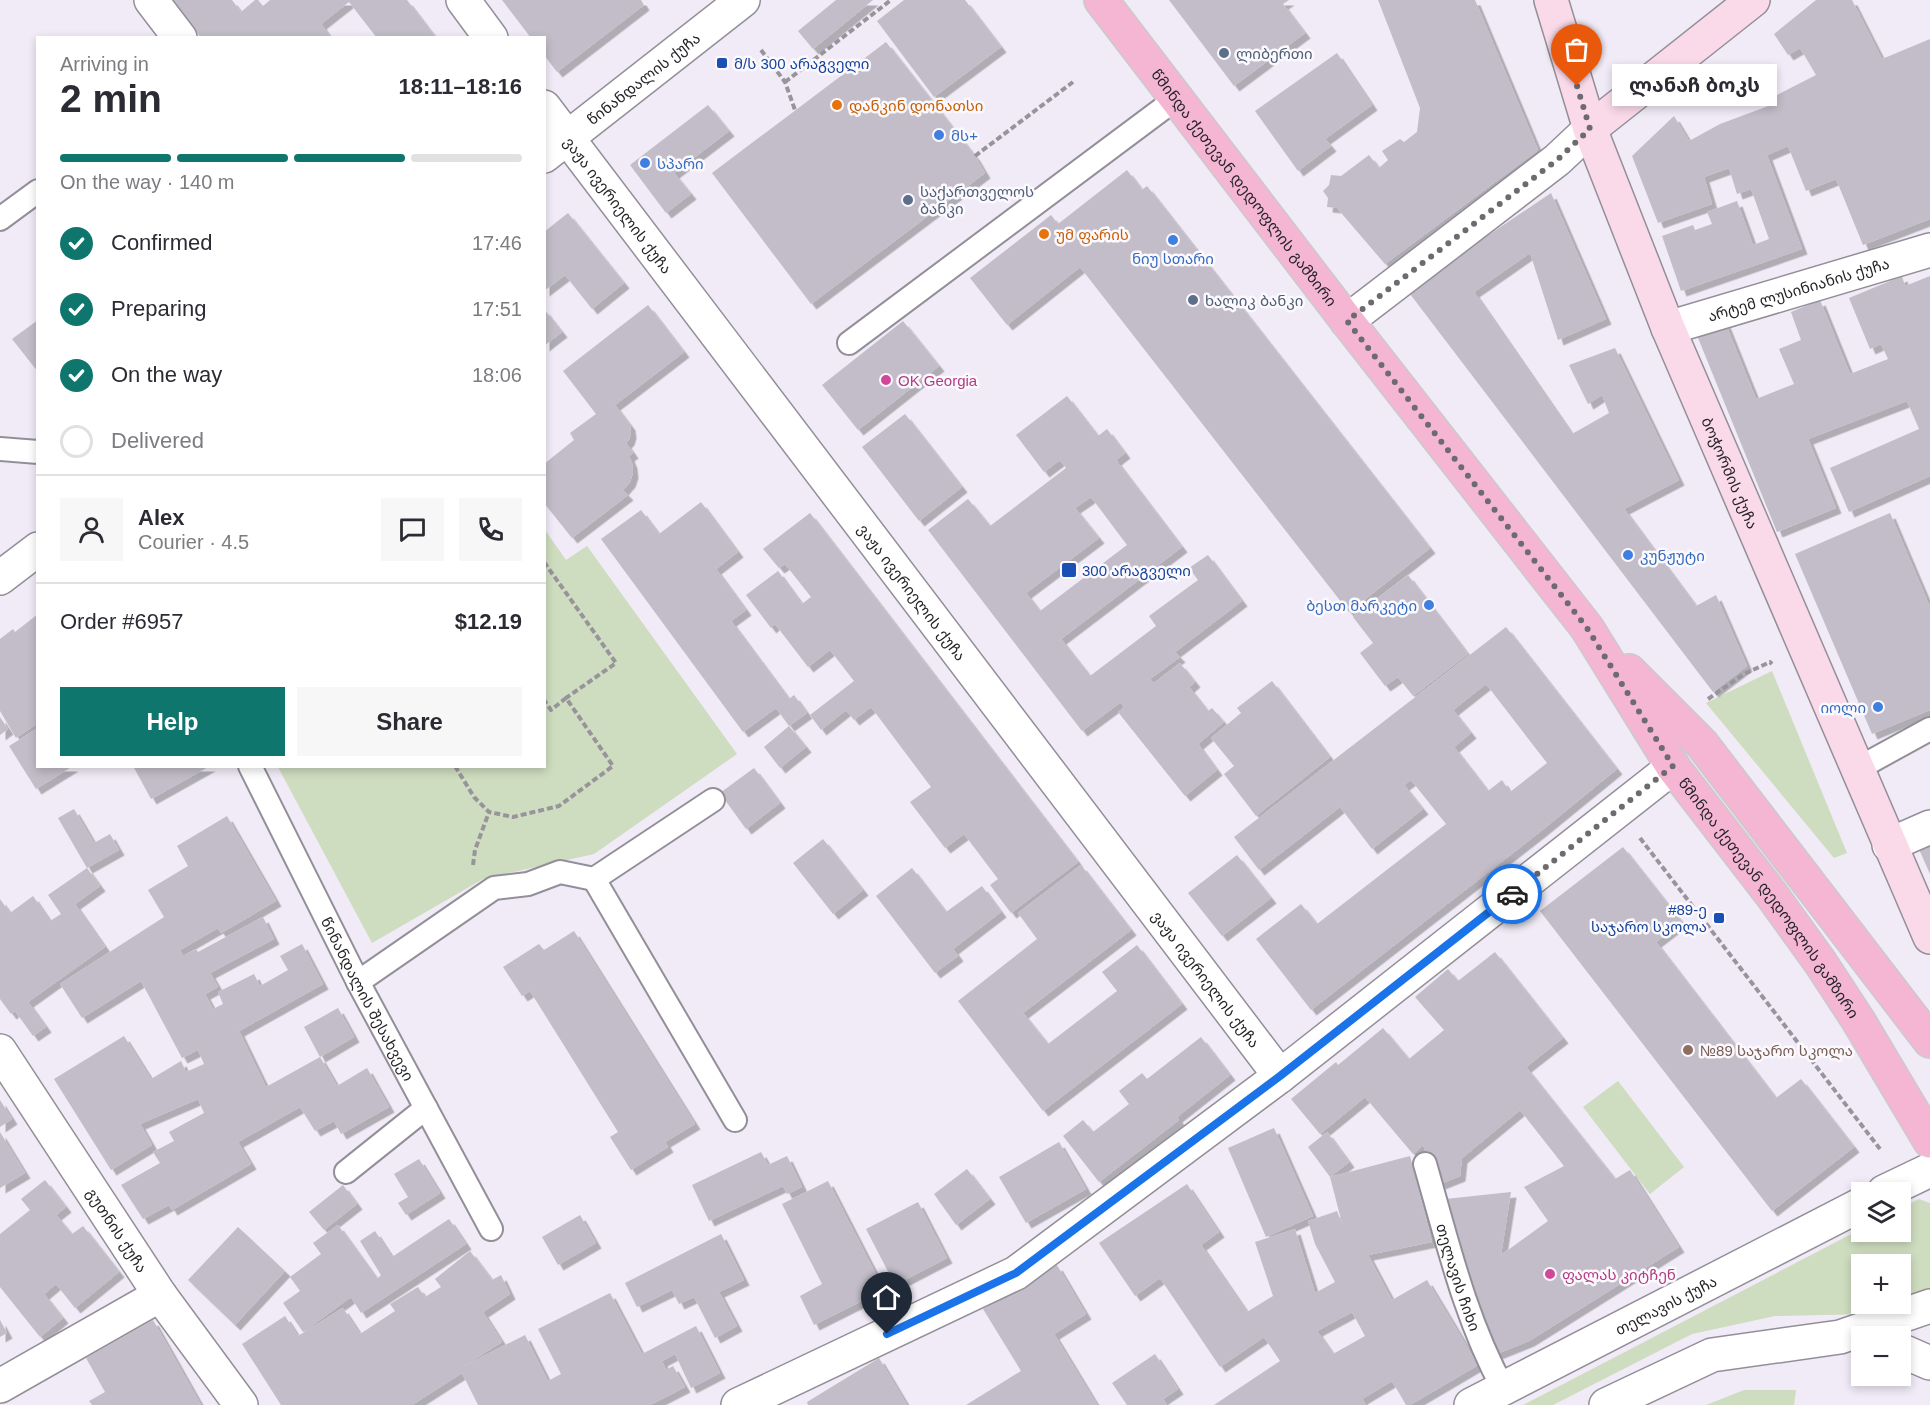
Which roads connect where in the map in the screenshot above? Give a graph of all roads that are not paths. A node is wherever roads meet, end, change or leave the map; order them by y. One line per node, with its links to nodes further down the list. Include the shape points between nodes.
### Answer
1 (151, 0): 7 (street)
2 (463, 0): 8 (street)
3 (743, 0): 12 (street, წინანდალის ქუჩა)
4 (1101, 0): 9 (main road, წმინდა ქეთევან დედოფლის გამზირი)
5 (1551, 0): 11 (main road, ბოჭორმის ქუჩა)
6 (1753, 0): 11 (main road)
7 (178, 36)
8 (490, 36)
9 (1177, 98): 16 (main road, წმინდა ქეთევან დედოფლის გამზირი); 18 (lane)
10 (546, 114): 12 (street, ვაჟა ივერიელის ქუჩა)
11 (1590, 129): 16 (street, via 1557,160); 17 (main road, ბოჭორმის ქუჩა)
12 (556, 147): 36 (street, ვაჟა ივერიელის ქუჩა)
13 (36, 192): 14 (lane)
14 (0, 219)
15 (1930, 250): 17 (street, არტემ ლუსინიანის ქუჩა)
16 (1347, 321): 23 (main road, წმინდა ქეთევან დედოფლის გამზირი)
17 (1668, 328): 27 (main road, ბოჭორმის ქუჩა)
18 (849, 343)
19 (0, 448): 20 (lane)
20 (36, 452)
21 (36, 551): 22 (street)
22 (0, 578)
23 (1587, 628): 25 (main road, წმინდა ქეთევან დედოფლის გამზირი); 34 (main road, წმინდა ქეთევან დედოფლის გამზირი, via 1702,744)
24 (1930, 729): 27 (lane)
25 (1673, 766): 36 (street); 39 (main road, წმინდა ქეთევან დედოფლის გამზირი, via 1820,962)
26 (251, 768): 33 (lane, წინანდალის შესახვევი)
27 (1857, 769): 30 (main road, ბოჭორმის ქუჩა)
28 (713, 800): 31 (lane)
29 (1930, 827): 30 (street)
30 (1889, 845): 32 (main road, ბოჭორმის ქუჩა)
31 (594, 879): 33 (lane, via 560,872 528,884 494,888); 38 (lane)
32 (1930, 937)
33 (358, 982): 37 (lane, წინანდალის შესახვევი)
34 (1930, 1041)
35 (0, 1051): 46 (street, გუთნის ქუჩა)
36 (1280, 1076): 55 (street, via 1016,1273)
37 (426, 1108): 42 (lane); 45 (lane, წინანდალის შესახვევი)
38 (735, 1120)
39 (1930, 1141)
40 (1425, 1164): 53 (lane, თელავის ჩიხი, via 1471,1318)
41 (1930, 1170): 43 (street)
42 (346, 1172)
43 (1905, 1182)
44 (1851, 1210): 53 (street, თელავის ქუჩა)
45 (491, 1229)
46 (160, 1295): 52 (street); 54 (street, გუთნის ქუჩა)
47 (1930, 1306): 48 (street)
48 (1882, 1326)
49 (1851, 1339): 57 (street, via 1712,1355)
50 (1911, 1354): 51 (street)
51 (1930, 1362)
52 (0, 1386)
53 (1503, 1388): 56 (street, თელავის ქუჩა)
54 (241, 1405)
55 (738, 1405)
56 (1471, 1405)
57 (1606, 1405)

